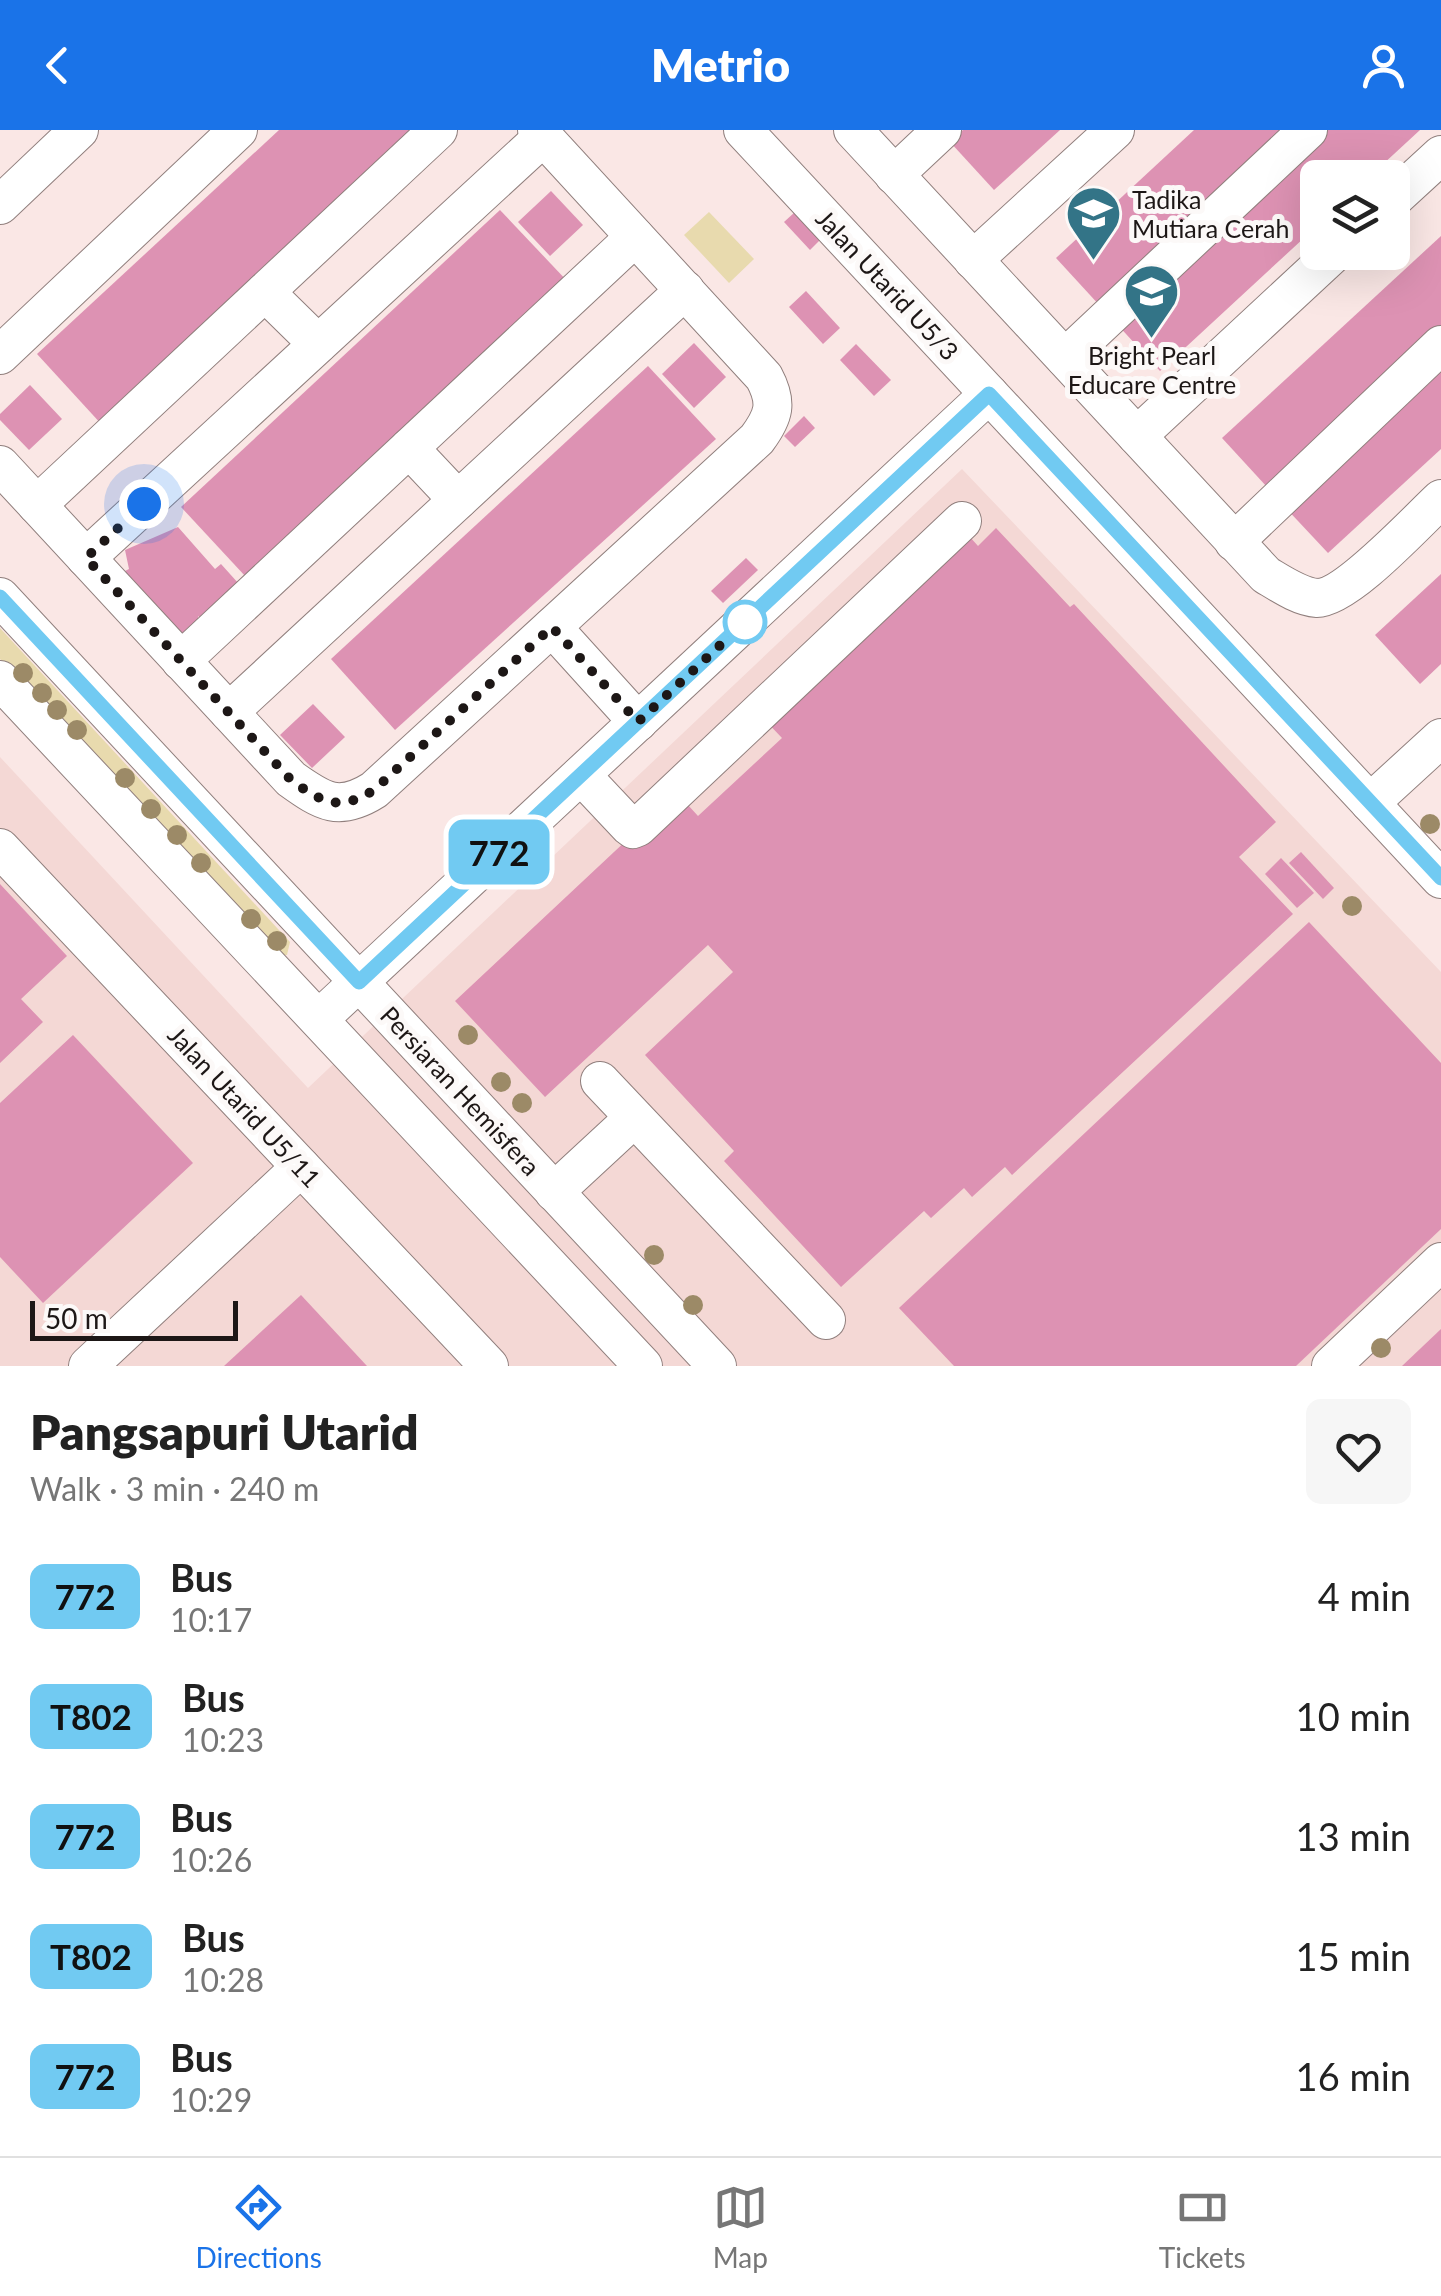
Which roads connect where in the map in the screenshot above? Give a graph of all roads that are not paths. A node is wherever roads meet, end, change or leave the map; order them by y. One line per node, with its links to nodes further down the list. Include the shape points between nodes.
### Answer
1 (57, 130): 14 (street)
2 (80, 130): 14 (street)
3 (238, 130): 22 (street)
4 (438, 130): 19 (street)
5 (853, 130): 12 (street)
6 (942, 130): 12 (street)
7 (1115, 130): 16 (street)
8 (1308, 130): 23 (street)
9 (540, 133): 15 (street); 20 (street)
10 (752, 133): 24 (street, Jalan Utarid U5/3)
11 (1441, 155): 13 (street)
12 (894, 175): 16 (street)
13 (1410, 183)
14 (6, 200)
15 (636, 237): 18 (street); 26 (street)
16 (973, 260): 23 (street)
17 (1317, 270): 25 (street)
18 (685, 290): 29 (street); 35 (street, via 764,377 775,396 769,423)
19 (264, 292): 20 (street); 30 (street)
20 (318, 344): 33 (street)
21 (1441, 344): 32 (street)
22 (0, 355)
23 (1065, 358): 25 (street)
24 (989, 394): 39 (street); 42 (street, Jalan Utarid U5/3)
25 (1137, 436): 32 (street)
26 (408, 448): 29 (street); 36 (street)
27 (0, 465): 30 (street)
28 (1441, 499): 32 (street, via 1348,586 1319,598 1266,576)
29 (458, 500): 38 (street)
30 (37, 505): 33 (street)
31 (962, 520): 41 (street, via 638,827 629,826)
32 (1234, 542)
33 (86, 558): 36 (street)
34 (0, 597): 45 (street, Persiaran Hemisfera)
35 (552, 627): 38 (street, via 354,802 313,796); 39 (street)
36 (182, 661): 38 (street)
37 (0, 680): 46 (street)
38 (229, 712)
39 (638, 722): 41 (street)
40 (1441, 738): 42 (street)
41 (581, 775): 45 (street)
42 (1370, 803): 44 (street, Jalan Utarid U5/3)
43 (0, 848): 49 (street, Jalan Utarid U5/11)
44 (1440, 876)
45 (359, 982): 46 (street); 50 (street, Persiaran Hemisfera)
46 (319, 1019): 55 (street)
47 (600, 1081): 48 (street)
48 (634, 1118): 50 (street); 52 (street)
49 (301, 1167): 53 (street); 54 (street, Jalan Utarid U5/11)
50 (554, 1192): 56 (street, Persiaran Hemisfera)
51 (1441, 1262): 57 (street)
52 (826, 1320)
53 (88, 1366)
54 (489, 1366)
55 (643, 1366)
56 (716, 1366)
57 (1330, 1366)

